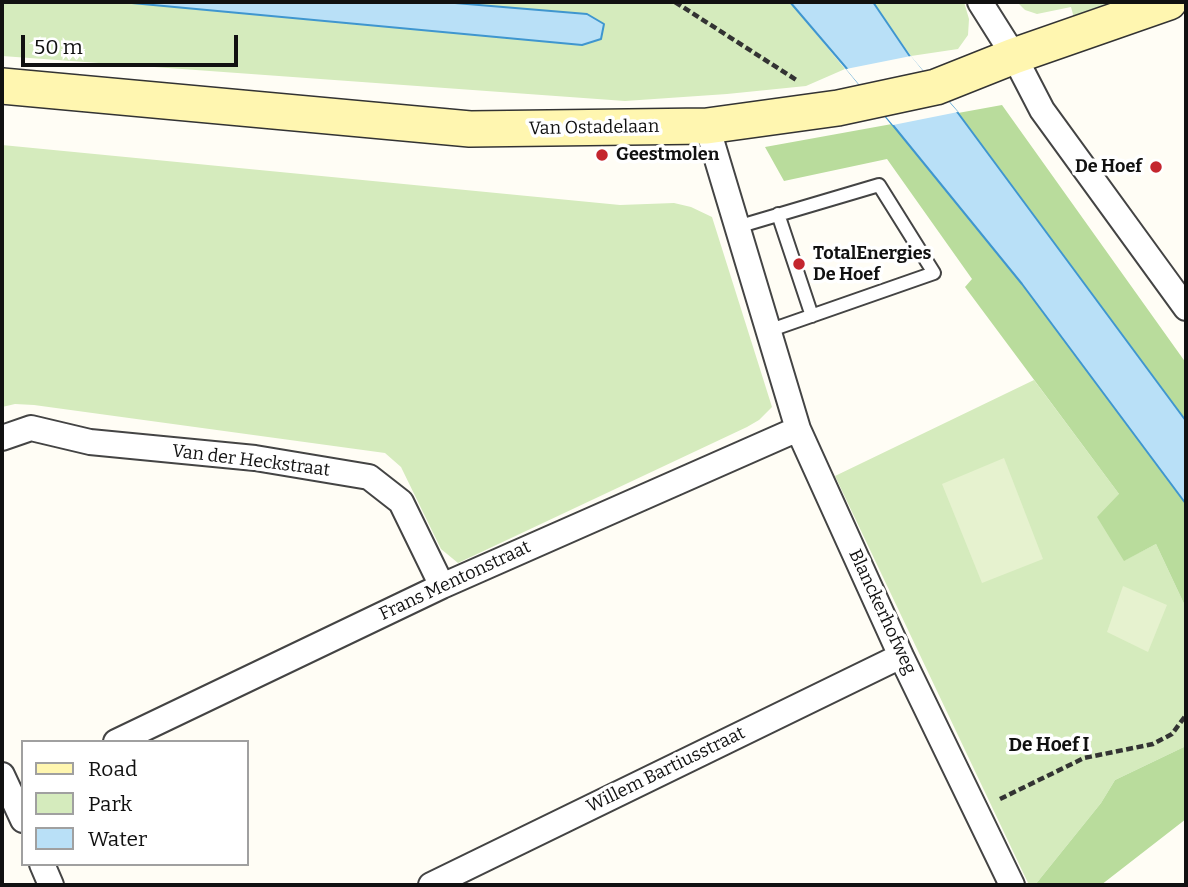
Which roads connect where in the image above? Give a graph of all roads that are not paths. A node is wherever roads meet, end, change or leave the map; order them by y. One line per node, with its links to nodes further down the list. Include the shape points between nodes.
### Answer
1 (980, 2): 3 (street)
2 (1169, 2): 3 (street, Van Ostadelaan)
3 (1014, 57): 5 (street, Van Ostadelaan, via 936,87 838,108); 8 (street, via 1042,110)
4 (2, 86): 5 (street, Van Ostadelaan, via 470,129)
5 (707, 126): 7 (street, Blanckerhofweg)
6 (778, 214): 7 (lane); 9 (lane); 9 (lane, via 880,185 934,273)
7 (737, 227): 10 (street, Blanckerhofweg)
8 (1186, 308)
9 (811, 316): 10 (lane)
10 (768, 331): 11 (street, Blanckerhofweg)
11 (798, 429): 13 (street, Frans Mentonstraat); 14 (street, Blanckerhofweg)
12 (2, 438): 13 (street, Van der Heckstraat, via 31,428 90,442 255,458 369,477 401,502)
13 (442, 586): 15 (street, Frans Mentonstraat)
14 (901, 656): 20 (street, Willem Bartiusstraat); 21 (street, Blanckerhofweg)
15 (120, 740)
16 (12, 784): 17 (street)
17 (21, 813)
18 (43, 866): 19 (street)
19 (51, 885)
20 (432, 885)
21 (1012, 885)

